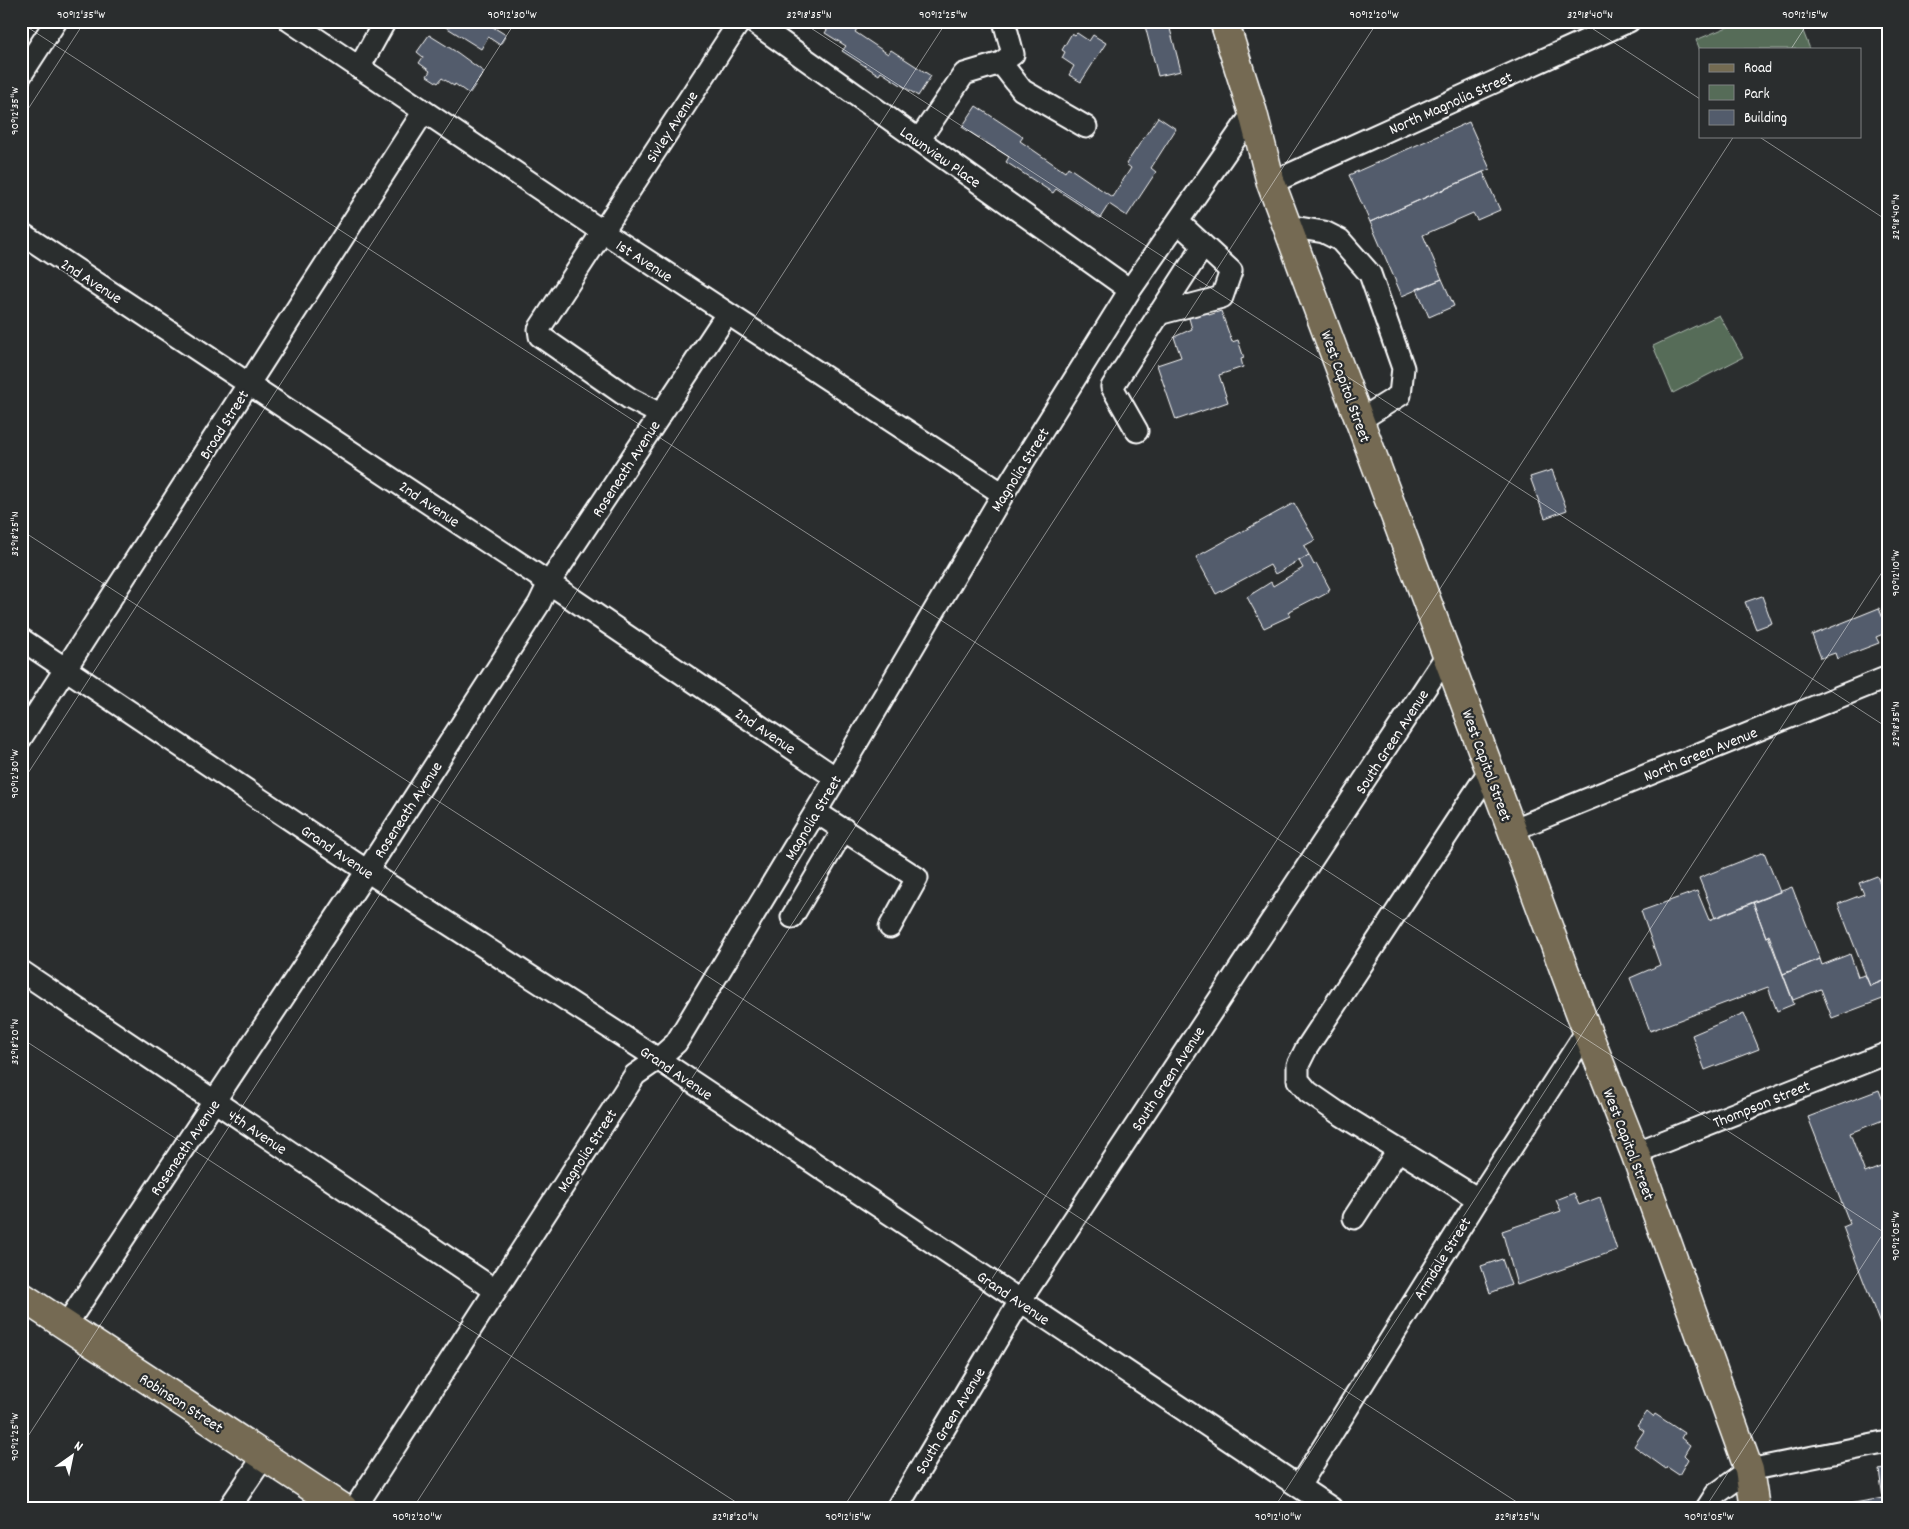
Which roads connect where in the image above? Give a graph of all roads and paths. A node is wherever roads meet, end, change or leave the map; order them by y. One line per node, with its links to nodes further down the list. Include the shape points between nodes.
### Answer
1 (56, 21): 11 (street)
2 (290, 21): 10 (street, 1st Avenue)
3 (385, 21): 10 (street)
4 (740, 21): 19 (street, Sivley Avenue)
5 (752, 21): 15 (street, Lawnview Place)
6 (1004, 21): 9 (street, via 1013,54)
7 (1224, 21): 13 (main road, West Capitol Street)
8 (1629, 21): 16 (street, North Magnolia Street)
9 (1001, 63): 14 (street, via 1022,90); 15 (street, via 964,74)
10 (359, 68): 12 (street, 1st Avenue)
11 (21, 74)
12 (424, 111): 19 (street, 1st Avenue); 27 (street, Broad Street)
13 (1253, 113): 16 (main road, West Capitol Street); 17 (street, Magnolia Street)
14 (1086, 127)
15 (919, 140): 22 (street, Lawnview Place)
16 (1272, 183): 18 (main road, West Capitol Street)
17 (1178, 222): 21 (street); 22 (street, Magnolia Street)
18 (1287, 226): 30 (main road, West Capitol Street); 30 (street, via 1324,232 1340,240 1370,274 1403,368 1400,395)
19 (602, 231): 25 (street, 1st Avenue); 29 (street, Sivley Avenue, via 539,329 540,336 629,398)
20 (21, 233): 27 (street, 2nd Avenue)
21 (1203, 246): 23 (street, via 1231,271 1222,297); 24 (street)
22 (1130, 290): 26 (street, Magnolia Street)
23 (1204, 309): 24 (street); 24 (street, via 1181,319)
24 (1163, 313): 28 (street)
25 (727, 314): 29 (street, Roseneath Avenue); 32 (street, 1st Avenue)
26 (1089, 357): 28 (street); 32 (street, Magnolia Street)
27 (249, 383): 33 (street, 2nd Avenue); 36 (street, Broad Street)
28 (1112, 387): 31 (street)
29 (660, 414): 33 (street, Roseneath Avenue)
30 (1360, 420): 35 (main road, West Capitol Street)
31 (1137, 431)
32 (1003, 494): 40 (street, Magnolia Street)
33 (549, 583): 40 (street, 2nd Avenue); 44 (street, Roseneath Avenue, via 539,604)
34 (21, 640): 36 (street, Grand Avenue)
35 (1447, 655): 39 (main road, West Capitol Street); 58 (street, South Green Avenue)
36 (66, 670): 38 (street, Broad Street); 44 (street, Grand Avenue)
37 (1888, 677): 43 (street, North Green Avenue)
38 (21, 738)
39 (1490, 770): 43 (main road, West Capitol Street); 52 (street, via 1298,1065 1298,1080 1308,1092)
40 (836, 778): 41 (street, Magnolia Street)
41 (816, 812): 42 (street); 50 (street, Magnolia Street, via 676,1043)
42 (844, 829): 45 (street); 46 (street, via 917,878)
43 (1512, 830): 48 (main road, West Capitol Street)
44 (367, 871): 50 (street, Grand Avenue); 51 (street, Roseneath Avenue)
45 (792, 917)
46 (890, 927)
47 (21, 971): 51 (street, 4th Avenue)
48 (1587, 1031): 53 (main road, West Capitol Street); 54 (street, Armdale Street)
49 (1888, 1053): 53 (street, Thompson Street)
50 (658, 1059): 56 (street, Magnolia Street, via 635,1075); 58 (street, Grand Avenue)
51 (214, 1102): 56 (street, 4th Avenue); 59 (street, Roseneath Avenue)
52 (1398, 1150): 54 (street); 55 (street)
53 (1635, 1153): 62 (main road, West Capitol Street)
54 (1478, 1200): 63 (street, Armdale Street)
55 (1354, 1218)
56 (495, 1290): 66 (street, Magnolia Street)
57 (21, 1296): 59 (main road, Robinson Street)
58 (1020, 1301): 63 (street, Grand Avenue); 67 (street, South Green Avenue)
59 (66, 1325): 61 (main road, Robinson Street)
60 (1888, 1442): 62 (street)
61 (265, 1455): 64 (street); 65 (main road, Robinson Street)
62 (1748, 1470): 69 (street, via 1716,1494); 70 (main road, West Capitol Street)
63 (1299, 1486): 68 (street, Grand Avenue)
64 (229, 1508)
65 (343, 1508)
66 (355, 1508)
67 (897, 1508)
68 (1332, 1508)
69 (1707, 1508)
70 (1756, 1508)

